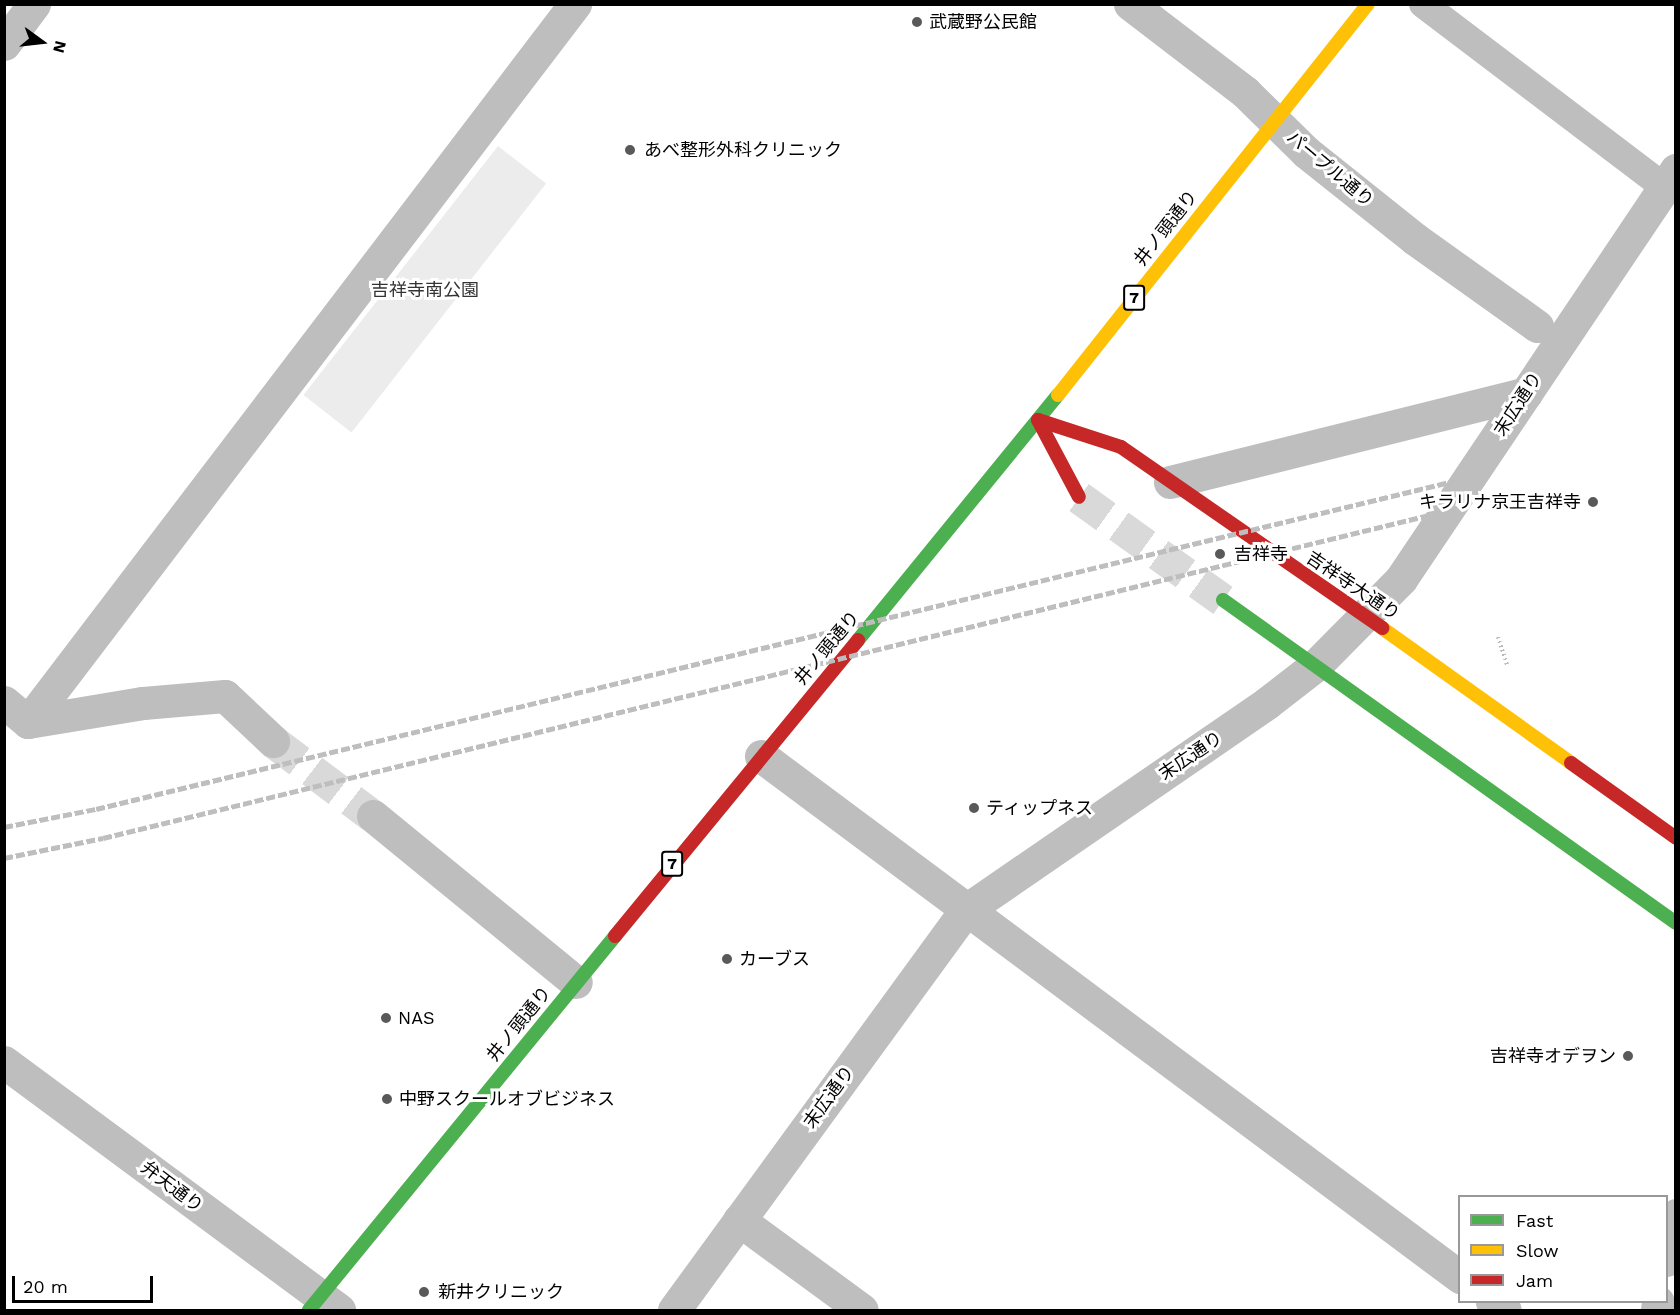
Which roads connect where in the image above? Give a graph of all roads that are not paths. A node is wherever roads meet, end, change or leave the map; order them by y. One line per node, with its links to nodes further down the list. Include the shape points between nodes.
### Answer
1 (34, 4): 6 (street)
2 (575, 4): 17 (street)
3 (1130, 4): 7 (street, パープル通り, via 1245,92)
4 (1368, 4): 7 (main road, 井ノ頭通り / 7)
5 (1423, 4): 8 (lane)
6 (4, 44)
7 (1273, 121): 9 (street, パープル通り, via 1415,239); 11 (main road, 井ノ頭通り / 7)
8 (1670, 178): 10 (street, 末広通り)
9 (1537, 326)
10 (1526, 393): 12 (street); 15 (street, 末広通り, via 1401,579)
11 (1038, 420): 12 (main road, 吉祥寺大通り, via 1121,447); 13 (main road); 19 (main road, 井ノ頭通り / 7)
12 (1170, 482): 15 (main road, 吉祥寺大通り)
13 (1079, 497)
14 (1223, 600): 16 (main road)
15 (1366, 618): 16 (street, 末広通り); 21 (main road, 吉祥寺大通り)
16 (1316, 665): 22 (street, 末広通り, via 1267,704); 23 (main road)
17 (16, 712): 18 (street, via 225,696)
18 (273, 741)
19 (761, 756): 22 (street); 24 (main road, 井ノ頭通り / 7)
20 (373, 816): 24 (street)
21 (1676, 838)
22 (966, 910): 27 (street, 末広通り); 29 (street)
23 (1676, 923)
24 (576, 982): 30 (main road, 井ノ頭通り / 7)
25 (4, 1062): 30 (street, 弁天通り)
26 (1676, 1215): 28 (street)
27 (739, 1220): 31 (street, 末広通り); 32 (street)
28 (1668, 1251)
29 (1458, 1276)
30 (323, 1306)
31 (674, 1311)
32 (862, 1311)

